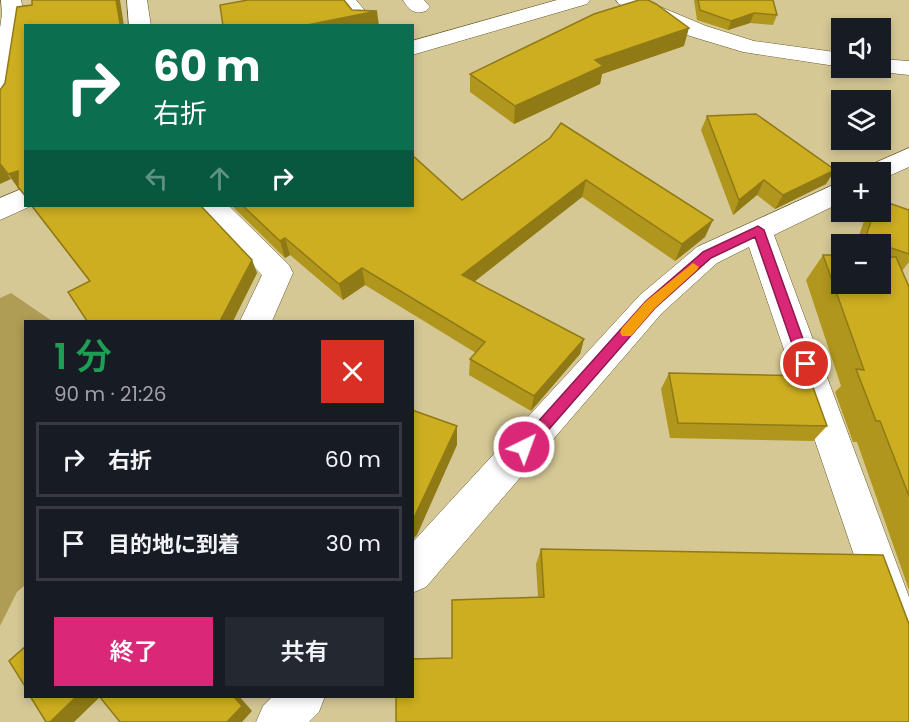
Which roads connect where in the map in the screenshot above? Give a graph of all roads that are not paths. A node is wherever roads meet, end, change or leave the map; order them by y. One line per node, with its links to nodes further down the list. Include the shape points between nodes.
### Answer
1 (10, 0): 14 (street, via 13,14)
2 (137, 0): 7 (street)
3 (345, 0): 8 (street)
4 (580, 0): 6 (street)
5 (626, 0): 10 (street, via 698,31 751,47)
6 (545, 5): 9 (street)
7 (140, 24)
8 (366, 24)
9 (414, 47)
10 (831, 58)
11 (891, 67): 12 (street)
12 (909, 68)
13 (24, 99): 14 (street)
14 (0, 100)
15 (909, 157): 16 (street)
16 (891, 165)
17 (831, 195): 21 (street)
18 (24, 197): 20 (street)
19 (214, 207): 22 (street, via 278,273)
20 (0, 210)
21 (758, 230): 23 (street, via 707,255 651,304); 24 (street)
22 (256, 320)
23 (414, 571)
24 (909, 655)

